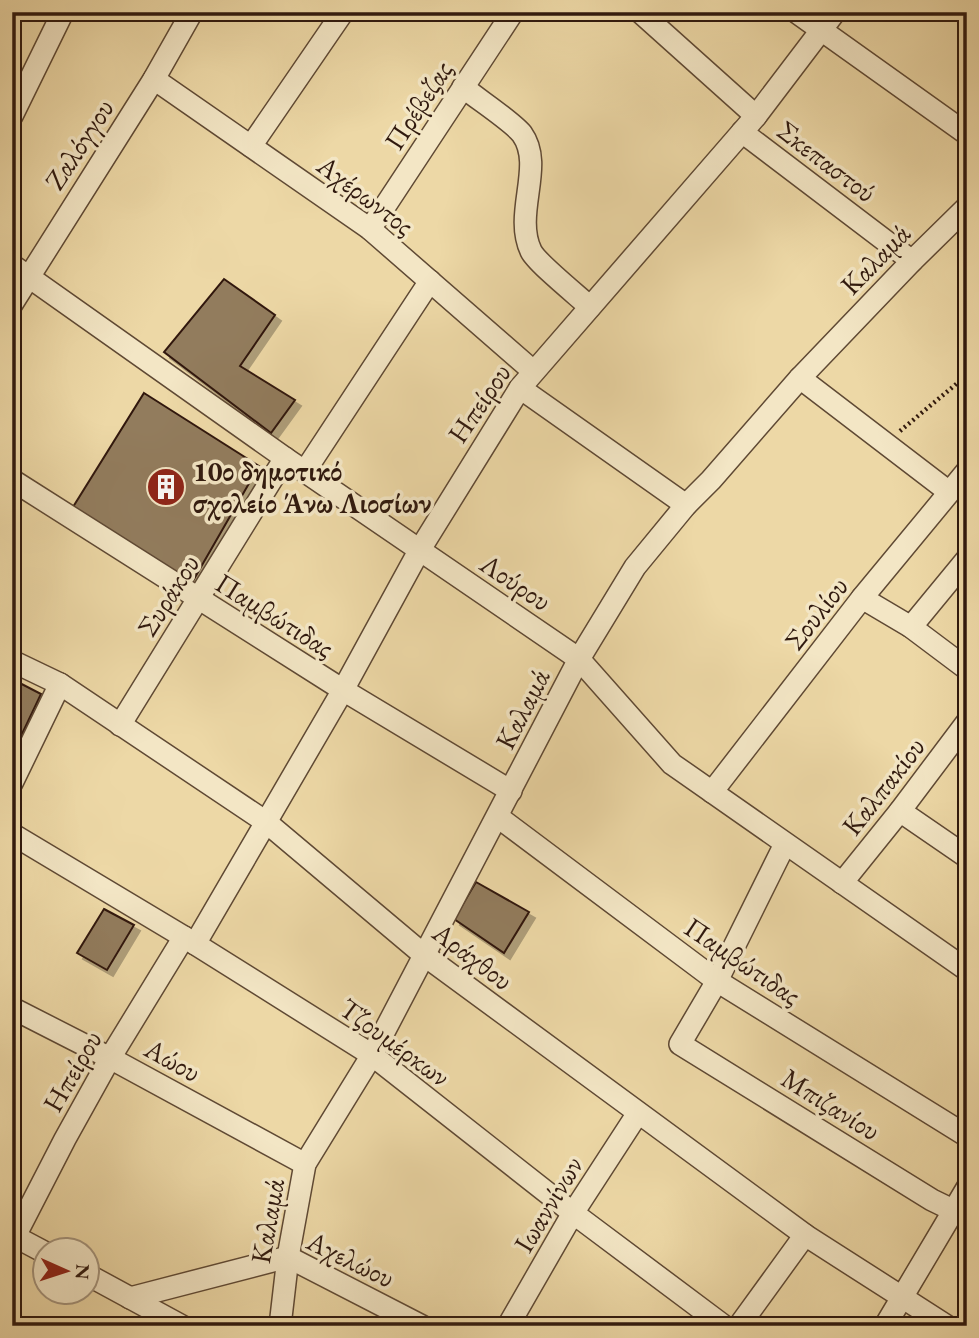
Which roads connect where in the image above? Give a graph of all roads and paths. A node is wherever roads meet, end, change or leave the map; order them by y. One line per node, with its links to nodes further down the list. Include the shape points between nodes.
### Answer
1 (63, 12): 11 (street)
2 (191, 12): 9 (street, Ζαλόγγου)
3 (344, 12): 14 (street)
4 (513, 12): 10 (street, Πρέβεζας)
5 (640, 12): 12 (street, Σκεπαστού)
6 (796, 12): 8 (street)
7 (835, 12): 8 (street, Ηπείρου)
8 (820, 31): 12 (street, Ηπείρου); 13 (street)
9 (153, 79): 14 (street, Αχέρωντος); 18 (street, Ζαλόγγου)
10 (463, 87): 16 (street, Πρέβεζας); 21 (street, via 522,134 530,151 524,211 531,253)
11 (12, 116)
12 (749, 124): 17 (street, Σκεπαστού); 21 (street, Ηπείρου)
13 (967, 134)
14 (251, 146): 16 (street, Αχέρωντος)
15 (967, 207): 17 (street, Καλαμά)
16 (370, 229): 19 (street, Αχέρωντος)
17 (912, 261): 23 (street, Καλαμά)
18 (20, 270): 20 (street, Ζαλόγγου); 26 (street, Λούρου)
19 (429, 281): 24 (street, Αχέρωντος); 27 (street)
20 (12, 304)
21 (590, 307): 24 (street, Ηπείρου)
22 (967, 375): 25 (path)
23 (800, 378): 25 (street); 31 (street, Καλαμά)
24 (527, 380): 31 (street, Αχέρωντος); 32 (street, Ηπείρου)
25 (886, 443): 30 (street)
26 (285, 458): 27 (street, Λούρου); 35 (street, Συράκου)
27 (305, 471): 32 (street, Λούρου)
28 (967, 471): 30 (street, Σουλίου)
29 (12, 480): 35 (street, Παμβώτιδας)
30 (949, 492): 34 (street, Σουλίου)
31 (685, 505): 37 (street, Καλαμά, via 635,567)
32 (419, 551): 37 (street, Λούρου); 41 (street, Ηπείρου)
33 (967, 559): 36 (street)
34 (862, 598): 36 (street); 46 (street, Σουλίου)
35 (198, 600): 41 (street, Παμβώτιδας); 43 (street, Συράκου)
36 (911, 627): 39 (street)
37 (579, 659): 45 (street, Καλαμά); 46 (street, Λούρου, via 672,764)
38 (12, 661): 40 (street, Αράχθου)
39 (967, 669)
40 (60, 684): 43 (street, Αράχθου); 44 (street)
41 (343, 691): 45 (street, Παμβώτιδας); 49 (street, Ηπείρου)
42 (967, 722): 47 (street, Καλπακίου)
43 (120, 725): 49 (street, Αράχθου)
44 (12, 783)
45 (512, 792): 48 (street, Καλαμά)
46 (712, 792): 51 (street, Λούρου)
47 (900, 811): 52 (street); 53 (street, Καλπακίου)
48 (498, 817): 55 (street, Καλαμά); 57 (street, Παμβώτιδας)
49 (266, 822): 54 (street, Ηπείρου); 55 (street, Αράχθου)
50 (12, 834): 54 (street, Τζουμέρκων)
51 (785, 844): 53 (street, Λούρου); 57 (street)
52 (967, 857)
53 (842, 883): 56 (street, Λούρου)
54 (189, 941): 59 (street, Τζουμέρκων); 60 (street, Ηπείρου)
55 (424, 955): 59 (street, Καλαμά); 61 (street, Αράχθου)
56 (967, 970)
57 (717, 981): 62 (street, Παμβώτιδας); 66 (street, Μπιζανίου, via 680,1044)
58 (12, 1008): 60 (street, Αώου)
59 (372, 1055): 63 (street, Καλαμά); 65 (street, Τζουμέρκων)
60 (110, 1058): 63 (street, Αώου); 68 (street, Ηπείρου)
61 (638, 1112): 65 (street, Ιωαννίνων); 67 (street, Αράχθου)
62 (967, 1136)
63 (305, 1164): 70 (street, Καλαμά)
64 (967, 1188): 66 (street)
65 (573, 1213): 77 (street, Ιωαννίνων); 78 (street, Τζουμέρκων)
66 (960, 1213): 73 (street)
67 (805, 1236): 73 (street, Αράχθου); 79 (street)
68 (13, 1238): 69 (street)
69 (32, 1247)
70 (288, 1257): 72 (street, Αχελώου); 75 (street, Καλαμά); 76 (street, Αχελώου)
71 (102, 1283): 72 (street)
72 (130, 1298): 74 (street)
73 (901, 1298): 80 (street); 81 (street, Αράχθου)
74 (182, 1326)
75 (280, 1326)
76 (422, 1326)
77 (508, 1326)
78 (724, 1326)
79 (739, 1326)
80 (885, 1326)
81 (947, 1326)

